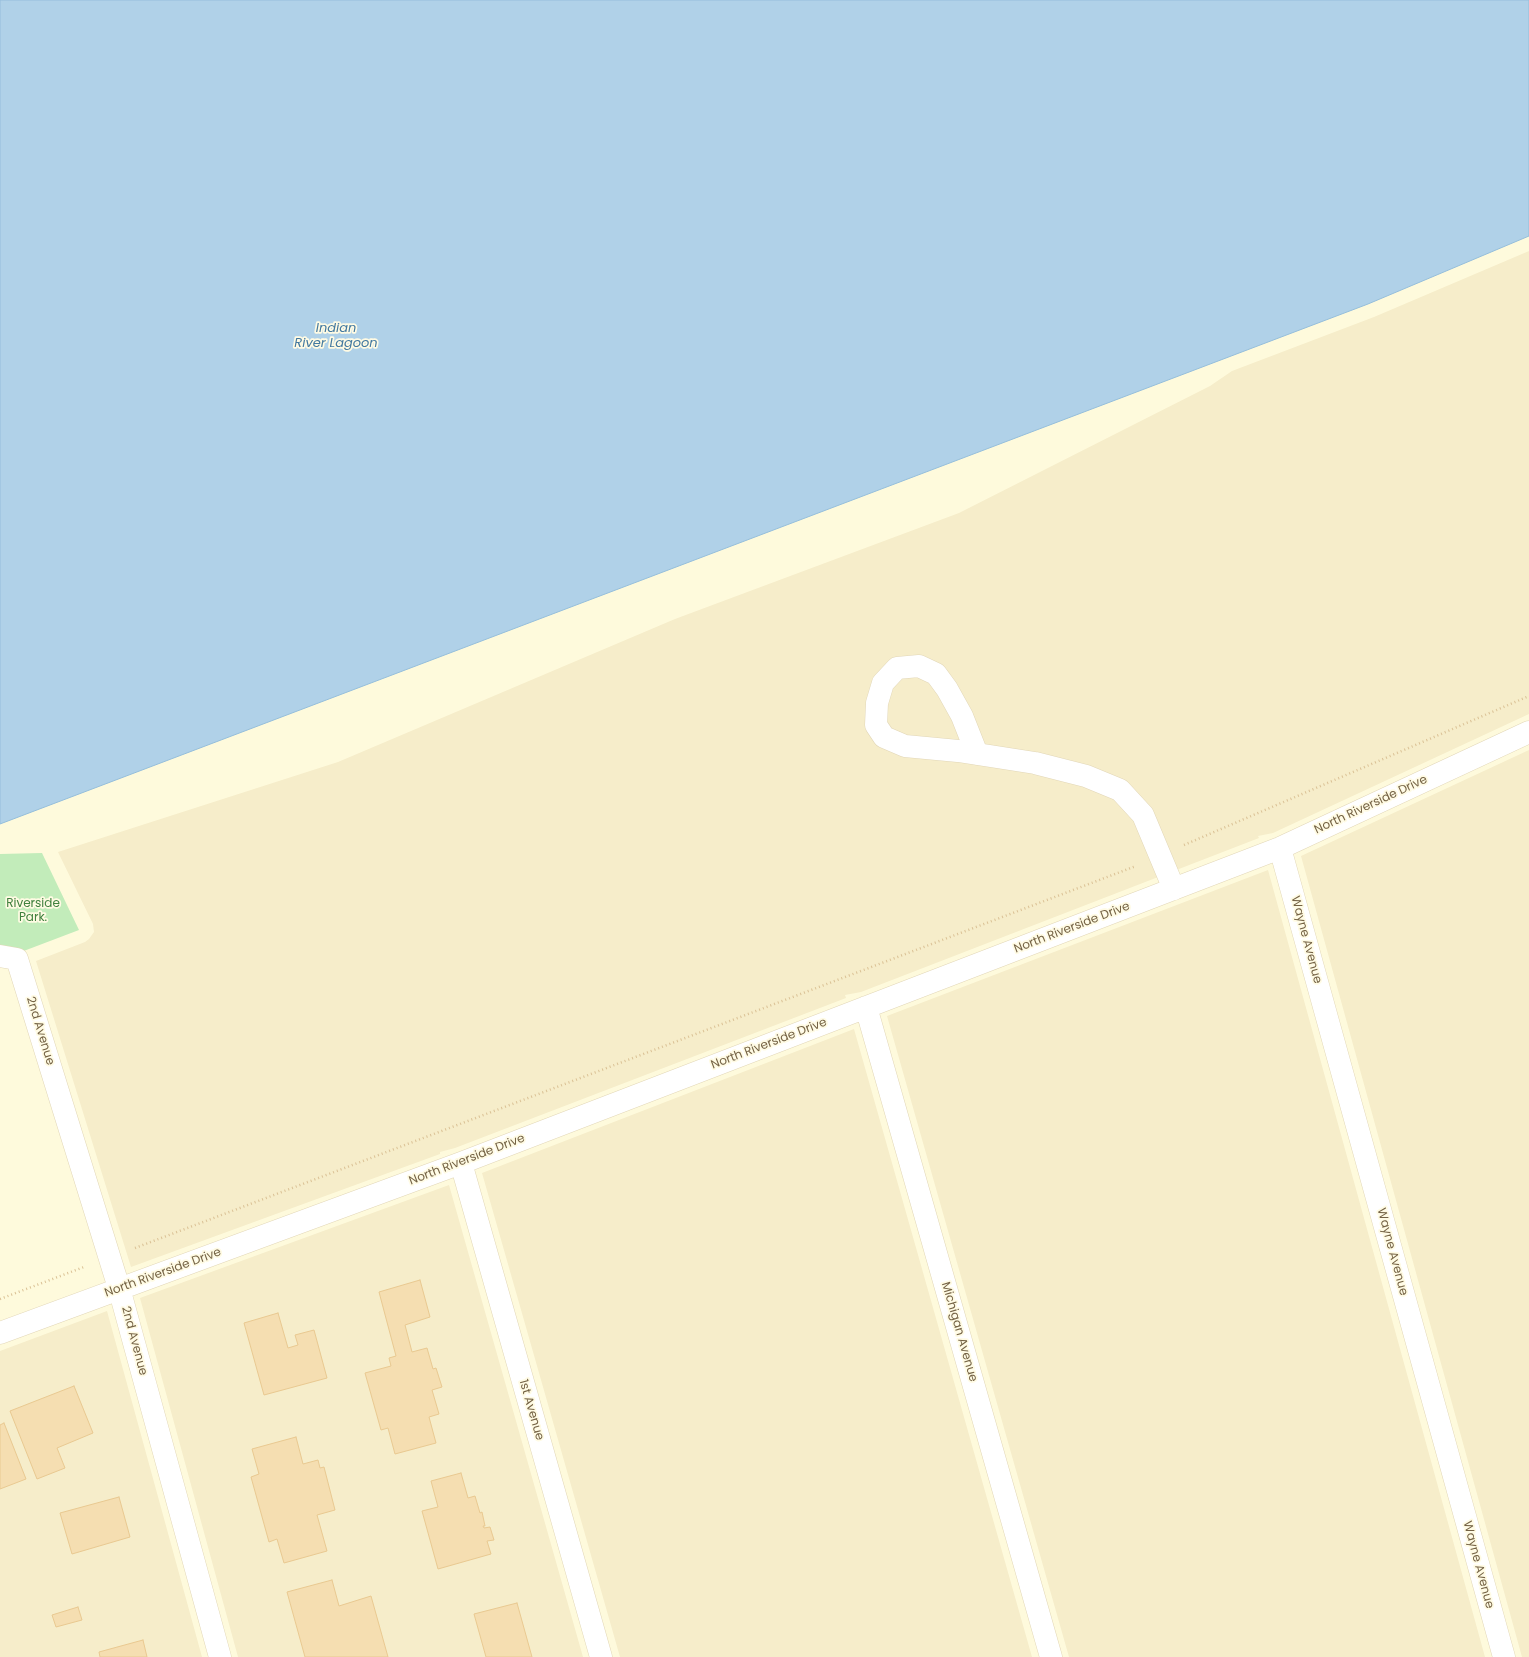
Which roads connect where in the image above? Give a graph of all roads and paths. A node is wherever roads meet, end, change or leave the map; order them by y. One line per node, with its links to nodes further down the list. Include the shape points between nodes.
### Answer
1 (1529, 696): 5 (path)
2 (1529, 732): 4 (street, North Riverside Drive)
3 (977, 754): 3 (street, via 904,746 884,737 876,725 877,703 883,683 897,668 918,666 936,674 962,716); 5 (street, via 1035,763 1086,776 1120,790 1143,815)
4 (1280, 848): 6 (street, North Riverside Drive); 17 (street, Wayne Avenue)
5 (1160, 856): 6 (street); 10 (path)
6 (1174, 889): 8 (street, North Riverside Drive)
7 (9, 957): 10 (street, 2nd Avenue)
8 (866, 1007): 9 (street, North Riverside Drive); 16 (street, Michigan Avenue)
9 (461, 1163): 11 (street, North Riverside Drive); 15 (street, 1st Avenue)
10 (110, 1257): 11 (street, 2nd Avenue); 12 (path)
11 (119, 1288): 13 (street, North Riverside Drive); 14 (street, 2nd Avenue)
12 (0, 1299)
13 (0, 1334)
14 (220, 1657)
15 (601, 1657)
16 (1051, 1657)
17 (1504, 1657)

